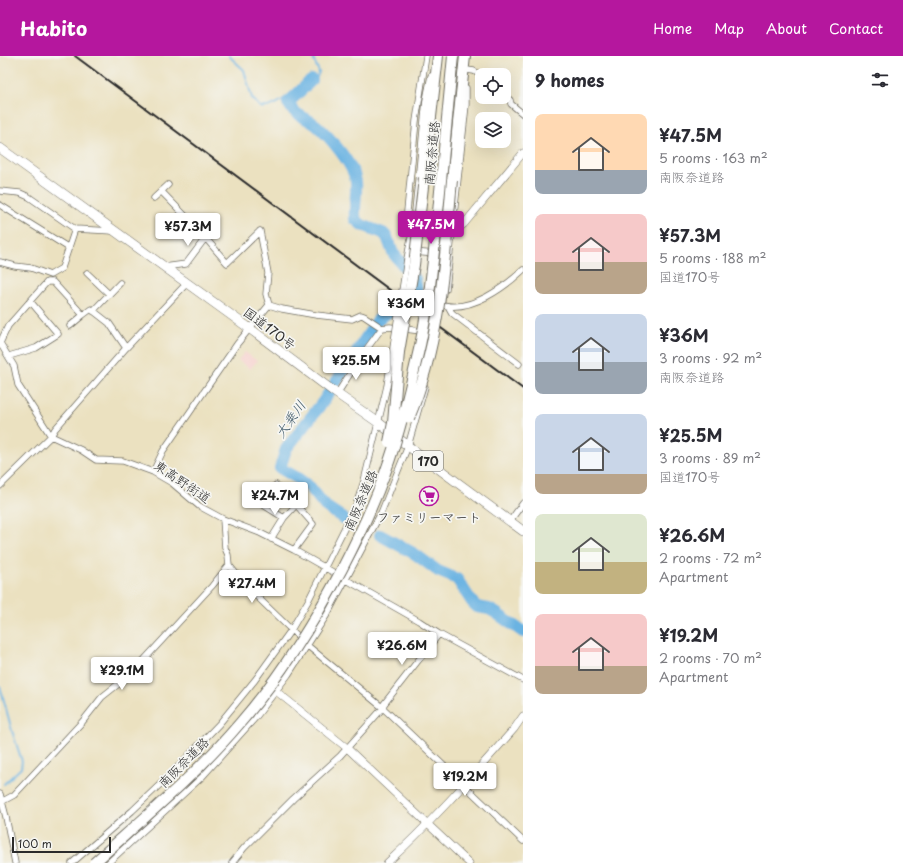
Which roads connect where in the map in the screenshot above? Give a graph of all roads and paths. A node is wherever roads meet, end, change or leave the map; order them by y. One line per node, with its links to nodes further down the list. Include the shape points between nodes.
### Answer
1 (426, 56): 17 (street, via 416,121)
2 (437, 56): 17 (street, via 426,100); 59 (highway, bridge, via 414,265 399,352 391,435)
3 (453, 56): 59 (highway, 南阪奈道路, bridge, via 433,267 418,357 405,412 386,472)
4 (458, 56): 47 (highway, 南阪奈道路, bridge, via 437,267)
5 (466, 56): 6 (street); 47 (highway, bridge, via 437,313 428,358)
6 (467, 70): 7 (street); 18 (street, via 466,105)
7 (475, 72)
8 (511, 104): 9 (street)
9 (523, 114)
10 (0, 148): 21 (highway, 国道170号 / 170)
11 (523, 153): 18 (street, via 464,224)
12 (168, 185): 14 (street)
13 (0, 191): 19 (street, via 29,197)
14 (162, 191): 15 (street); 22 (street)
15 (154, 198)
16 (0, 204): 23 (street)
17 (410, 221): 18 (street); 24 (street)
18 (453, 227): 25 (street)
19 (75, 229): 21 (street); 23 (street)
20 (212, 229): 22 (street)
21 (114, 231): 27 (highway, 国道170号 / 170)
22 (206, 238): 27 (street, via 186,264); 34 (street, via 227,263 260,231 268,273 266,294)
23 (69, 248): 26 (street, via 62,268 50,275)
24 (409, 251): 25 (street); 48 (street, bridge)
25 (450, 256): 35 (street)
26 (0, 262)
27 (164, 266): 30 (highway, 国道170号 / 170)
28 (523, 270): 35 (street, via 498,290 474,302)
29 (87, 273): 32 (street)
30 (187, 283): 40 (highway, 国道170号 / 170); 43 (street)
31 (120, 284): 32 (street)
32 (109, 294): 36 (street)
33 (30, 301): 37 (street, via 47,282 53,282); 42 (street, via 8,326); 44 (street, via 58,334 36,348)
34 (269, 305): 38 (street, via 316,315 352,319 361,315); 40 (street)
35 (446, 306): 41 (street); 45 (street)
36 (93, 311): 37 (street, via 91,309); 43 (street, via 109,323)
37 (83, 315): 39 (street)
38 (378, 325): 41 (street); 46 (street, via 360,358)
39 (70, 326)
40 (249, 328): 46 (highway, 国道170号 / 170); 51 (street, via 164,451)
41 (438, 334): 50 (street)
42 (0, 343): 44 (street)
43 (126, 348): 49 (street)
44 (8, 356): 49 (street, via 14,366 18,385)
45 (519, 364)
46 (332, 390): 48 (highway, 国道170号 / 170)
47 (409, 418): 81 (highway, 南阪奈道路, via 392,475 370,525 324,612 296,657 243,726 192,781)
48 (379, 423): 50 (highway, 国道170号 / 170); 63 (street, via 356,505)
49 (51, 436): 51 (street, 東高野街道, via 96,460 124,461); 52 (street)
50 (408, 446): 57 (highway, 国道170号 / 170); 64 (street, via 381,513)
51 (153, 472): 56 (street, 東高野街道, via 172,483 199,506)
52 (0, 486)
53 (523, 503): 57 (street)
54 (296, 505): 55 (street); 55 (street, via 276,485 257,501); 61 (street, via 313,524)
55 (284, 518): 60 (street)
56 (223, 519): 60 (street, 東高野街道); 62 (street)
57 (510, 521): 58 (highway, 国道170号 / 170)
58 (523, 531)
59 (359, 536): 80 (highway, 南阪奈道路, bridge, via 320,611 272,684 214,751)
60 (271, 539): 61 (street, 東高野街道)
61 (294, 550): 63 (street, 東高野街道)
62 (229, 565): 65 (street, via 246,586); 75 (street, via 131,674 102,697 14,795)
63 (325, 568): 64 (street, 東高野街道); 65 (street)
64 (345, 579): 66 (street, 東高野街道); 67 (street)
65 (291, 630): 67 (street); 79 (street, via 219,724 132,811)
66 (440, 634): 68 (street, 東高野街道); 70 (street)
67 (308, 646): 69 (street); 70 (street)
68 (523, 680)
69 (276, 691): 72 (street); 82 (street, via 203,776)
70 (382, 708): 72 (street); 73 (street)
71 (523, 716): 73 (street)
72 (347, 748): 76 (street); 83 (street, via 293,799)
73 (464, 784): 76 (street); 77 (street)
74 (0, 794): 75 (street)
75 (2, 801): 78 (street)
76 (428, 824): 84 (street); 85 (street)
77 (523, 841)
78 (15, 863)
79 (72, 863)
80 (94, 863)
81 (101, 863)
82 (108, 863)
83 (232, 863)
84 (387, 863)
85 (469, 863)

